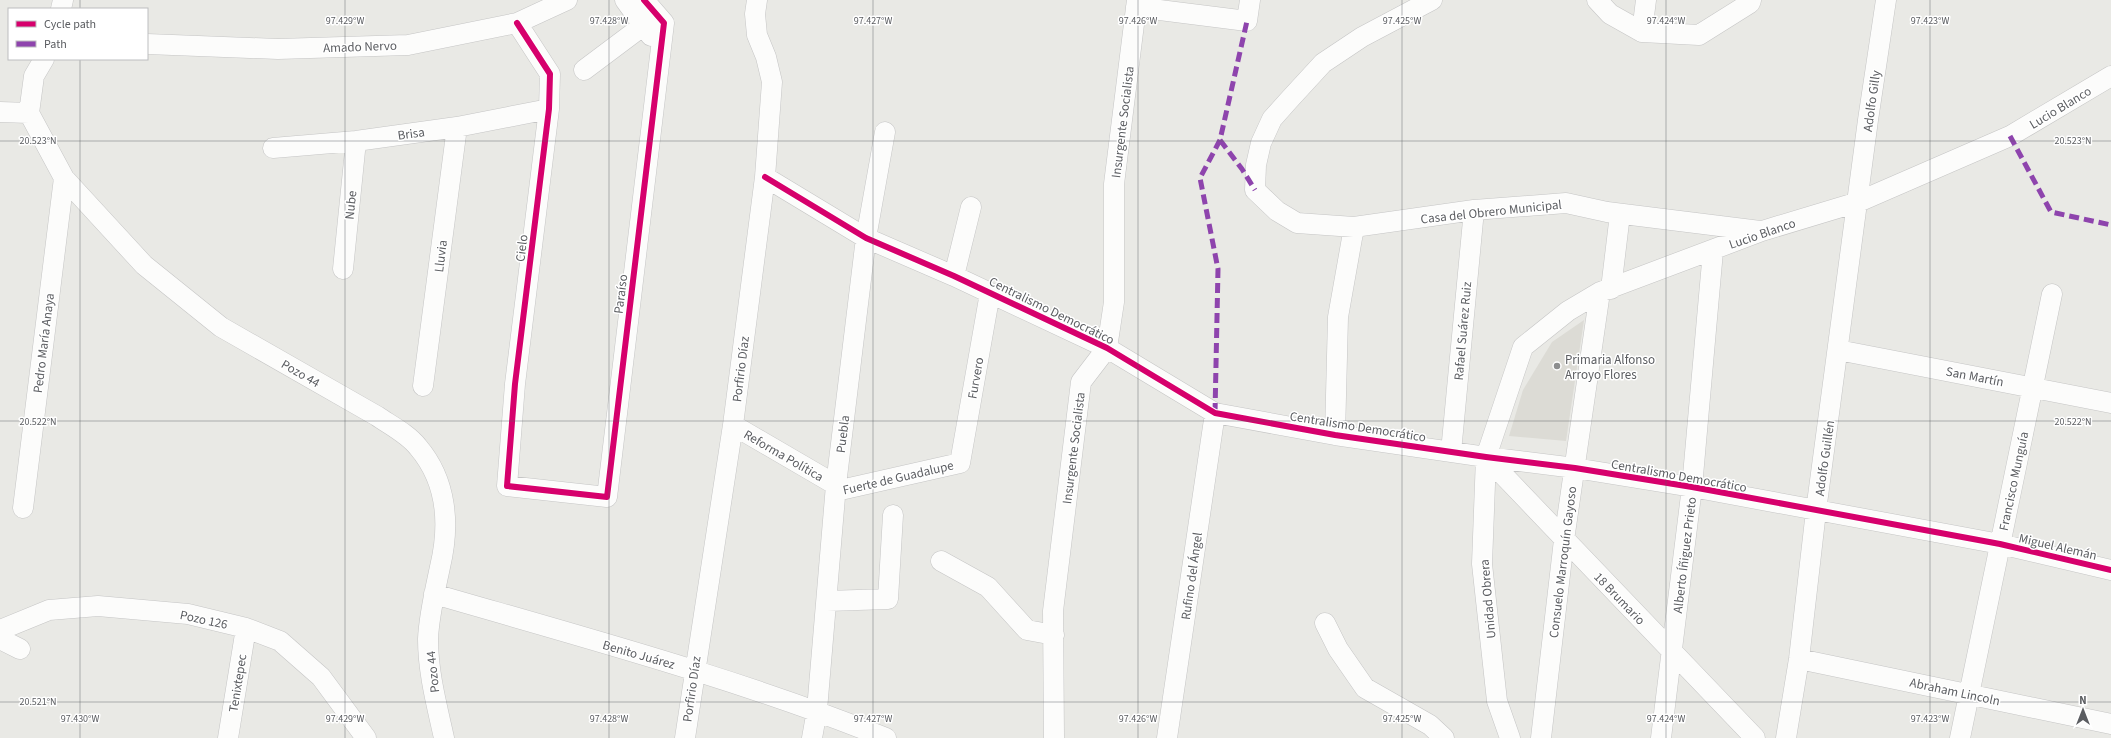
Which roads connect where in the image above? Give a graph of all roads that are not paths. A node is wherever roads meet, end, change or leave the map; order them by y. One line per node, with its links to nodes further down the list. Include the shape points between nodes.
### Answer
1 (567, 0): 12 (street, Amado Nervo)
2 (625, 0): 13 (street)
3 (644, 0): 16 (street, Paraíso, via 664,22)
4 (757, 0): 27 (street, Porfirio Díaz, via 757,35 772,82)
5 (1250, 0): 11 (street, via 1247,21)
6 (1432, 0): 33 (street, Casa del Obrero Municipal, via 1362,37 1323,64 1272,119 1261,143 1256,165 1255,190 1277,211 1297,223)
7 (1597, 0): 14 (street, via 1610,14)
8 (1646, 0): 14 (street)
9 (1886, 0): 29 (street, Adolfo Gilly)
10 (1751, 1): 14 (street, via 1698,35)
11 (1136, 3): 42 (street, Insurgente Socialista, via 1114,184 1114,302)
12 (517, 22): 15 (street, Amado Nervo, via 408,45 278,49); 20 (street, Cielo, via 550,74)
13 (644, 25): 16 (street); 18 (street)
14 (1642, 32)
15 (148, 44)
16 (660, 47): 54 (street, Paraíso, via 607,497)
17 (43, 60): 22 (street, via 34,76)
18 (584, 70)
19 (2111, 76): 29 (street, Lucio Blanco, via 2010,136)
20 (549, 110): 23 (street, Brisa); 54 (street, Cielo, via 515,384)
21 (0, 112): 22 (street)
22 (29, 113): 28 (street, Pozo 44)
23 (457, 127): 25 (street, Brisa); 44 (street, Lluvia)
24 (885, 132): 35 (street, Puebla)
25 (356, 142): 26 (street, Brisa); 37 (street, Nube)
26 (273, 148)
27 (765, 176): 35 (street, Centralismo Democrático); 48 (street, Porfirio Díaz)
28 (64, 178): 57 (street, Pedro María Anaya); 64 (street, Pozo 44, via 144,265 221,327 377,416 418,446 438,478 444,503 446,536)
29 (1858, 202): 34 (street, Lucio Blanco); 43 (street, Adolfo Guillén)
30 (971, 207): 38 (street)
31 (1474, 210): 32 (street, Casa del Obrero Municipal, via 1566,203); 33 (street, Casa del Obrero Municipal); 50 (street, Rafael Suárez Ruiz)
32 (1620, 214): 34 (street, Casa del Obrero Municipal); 39 (street, Consuelo Marroquín Gayoso)
33 (1354, 227): 49 (street, via 1338,317)
34 (1762, 231): 36 (street, Lucio Blanco)
35 (866, 238): 38 (street, Centralismo Democrático); 56 (street, Puebla)
36 (1712, 251): 39 (street, Lucio Blanco); 55 (street, Alberto Íñiguez Prieto)
37 (343, 269)
38 (954, 276): 40 (street, Centralismo Democrático)
39 (1606, 291): 51 (street, Lucio Blanco, via 1568,311 1523,347); 53 (street, Consuelo Marroquín Gayoso)
40 (990, 293): 42 (street, Centralismo Democrático); 52 (street, Furvero)
41 (2052, 294): 45 (street, Francisco Munguía)
42 (1107, 348): 47 (street, Centralismo Democrático); 69 (street, Insurgente Socialista, via 1081,382 1053,611)
43 (1838, 350): 45 (street, San Martín); 58 (street, Adolfo Guillén)
44 (423, 386)
45 (2032, 388): 46 (street, San Martín); 61 (street, Francisco Munguía)
46 (2111, 403)
47 (1215, 413): 49 (street, Centralismo Democrático); 85 (street, Rufino del Ángel)
48 (733, 425): 56 (street, Reforma Política); 74 (street, Porfirio Díaz)
49 (1335, 435): 50 (street, Centralismo Democrático)
50 (1451, 452): 51 (street, Centralismo Democrático)
51 (1486, 457): 53 (street, Centralismo Democrático); 60 (street, 18 Brumario); 87 (street, Unidad Obrera, via 1482,564 1497,700)
52 (960, 463): 56 (street, Fuerte de Guadalupe)
53 (1575, 468): 55 (street, Centralismo Democrático); 60 (street, Consuelo Marroquín Gayoso)
54 (507, 486)
55 (1692, 487): 58 (street, Centralismo Democrático); 72 (street, Alberto Íñiguez Prieto)
56 (836, 488): 65 (street, Puebla)
57 (23, 508)
58 (1816, 511): 61 (street, Centralismo Democrático); 73 (street, Adolfo Guillén)
59 (892, 515): 65 (street, via 888,599)
60 (1564, 540): 72 (street, 18 Brumario); 88 (street, Consuelo Marroquín Gayoso)
61 (2000, 544): 63 (street, Miguel Alemán); 75 (street, Francisco Munguía)
62 (941, 561): 69 (street, via 988,587 1027,630)
63 (2111, 570)
64 (434, 594): 74 (street, Benito Juárez); 80 (street, Pozo 44, via 428,639 434,692)
65 (827, 601): 76 (street, Puebla)
66 (1325, 623): 86 (street, via 1338,649 1365,688 1430,726)
67 (246, 628): 68 (street, Pozo 126, via 188,614 98,606 49,610); 78 (street, Tenixtepec); 79 (street, Pozo 126, via 280,641 322,677)
68 (0, 630)
69 (1054, 635): 84 (street, Insurgente Socialista)
70 (0, 638): 71 (street)
71 (20, 649)
72 (1672, 651): 89 (street, Alberto Íñiguez Prieto); 90 (street, 18 Brumario)
73 (1799, 659): 75 (street, Abraham Lincoln); 91 (street, Adolfo Guillén)
74 (694, 670): 76 (street, Benito Juárez); 81 (street, Porfirio Díaz)
75 (1969, 694): 77 (street, Abraham Lincoln); 92 (street, Francisco Munguía)
76 (817, 710): 82 (street, Puebla); 83 (street, Benito Juárez)
77 (2111, 724)
78 (228, 738)
79 (366, 738)
80 (444, 738)
81 (685, 738)
82 (812, 738)
83 (886, 738)
84 (1054, 738)
85 (1167, 738)
86 (1444, 738)
87 (1510, 738)
88 (1541, 738)
89 (1661, 738)
90 (1755, 738)
91 (1786, 738)
92 (1960, 738)

